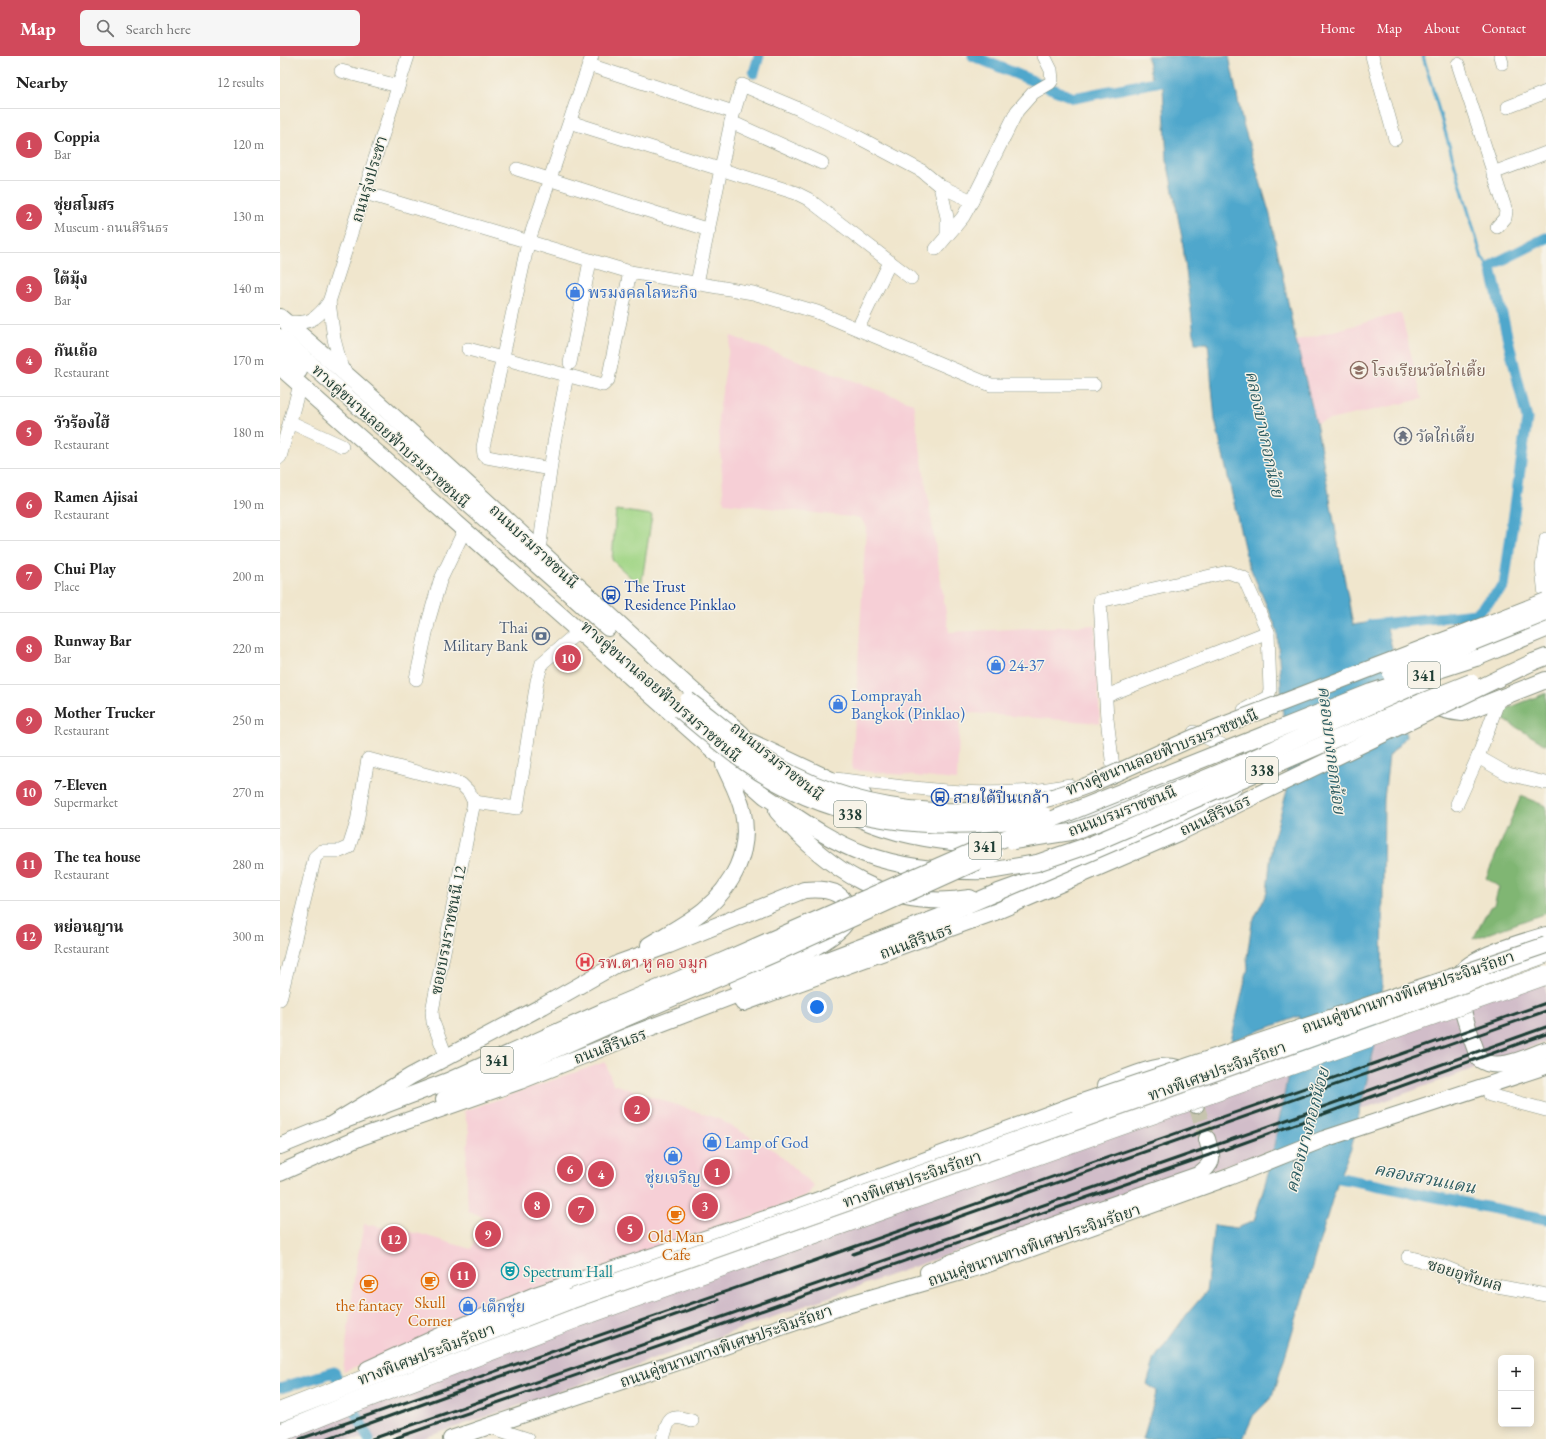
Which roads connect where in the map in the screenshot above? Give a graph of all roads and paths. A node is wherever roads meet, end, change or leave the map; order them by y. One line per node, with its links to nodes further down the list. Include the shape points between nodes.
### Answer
1 (408, 56): 7 (street, ถนนรุ่งประชา)
2 (1044, 56): 21 (street, via 1051,70 1052,80 1017,111)
3 (1372, 56): 12 (street)
4 (590, 61): 10 (street); 11 (street)
5 (1458, 64): 17 (street)
6 (341, 71): 7 (street)
7 (398, 86): 20 (street, ถนนรุ่งประชา)
8 (1546, 92): 9 (street)
9 (1508, 107)
10 (732, 117): 14 (street); 16 (street); 19 (street, via 742,85 854,135 922,171)
11 (570, 122): 16 (street); 18 (street)
12 (1395, 139)
13 (1546, 153): 17 (street)
14 (822, 163)
15 (517, 169): 18 (street)
16 (721, 170): 23 (street); 28 (street, via 772,184 808,199)
17 (1494, 173): 22 (street, via 1506,211 1505,218)
18 (551, 180): 23 (street); 25 (street)
19 (940, 186): 21 (street); 24 (street, via 947,217)
20 (365, 193): 25 (street); 32 (street, ถนนรุ่งประชา)
21 (972, 201): 24 (street, via 963,217)
22 (1497, 227)
23 (709, 230): 31 (street)
24 (947, 234): 26 (street)
25 (528, 243): 27 (street); 37 (street)
26 (936, 249)
27 (590, 261): 29 (street); 39 (street)
28 (890, 262): 30 (street); 34 (street)
29 (630, 272): 31 (street); 39 (street, via 608,380 600,384)
30 (910, 278)
31 (697, 283): 34 (street, via 753,293 817,312)
32 (329, 302): 33 (street, ถนนรุ่งประชา, via 315,319); 40 (street, ถนนรุ่งประชา, via 334,339)
33 (282, 326): 40 (main road, ถนนบรมราชชนนี); 50 (main road, ทางคู่ขนานลอยฟ้าบรมราชชนนี, bridge, via 688,700 756,753 778,766 822,787 871,803 915,810 959,812 1017,806 1045,799 1087,785 1204,733)
34 (858, 328): 42 (street, via 991,385)
35 (468, 349): 37 (street)
36 (280, 354): 71 (main road, ทางคู่ขนานลอยฟ้าบรมราชชนนี, bridge, via 680,710 746,763 779,782 805,796 854,813 905,823 932,825 980,825 1018,820 1052,813)
37 (502, 358): 39 (street); 46 (street, via 483,452 488,457)
38 (280, 367): 41 (main road, ถนนบรมราชชนนี)
39 (569, 369): 46 (street)
40 (343, 373): 49 (main road, ถนนบรมราชชนนี)
41 (300, 385): 43 (street); 47 (main road, ถนนบรมราชชนนี)
42 (1094, 385)
43 (290, 422): 44 (street); 45 (street)
44 (342, 446)
45 (280, 457)
46 (550, 469): 49 (street)
47 (464, 531): 53 (main road, ถนนบรมราชชนนี); 57 (street, via 440,581)
48 (1546, 539): 50 (street, via 1542,568)
49 (539, 550): 63 (main road, ถนนบรมราชชนนี / 338, via 642,646)
50 (1546, 597): 60 (main road, via 1428,644 1414,656 1416,685 1434,706 1462,713)
51 (1546, 614): 71 (main road, ทางคู่ขนานลอยฟ้าบรมราชชนนี, bridge, via 1210,747)
52 (1546, 629): 55 (main road, ถนนบรมราชชนนี / 338)
53 (578, 632): 66 (main road, ถนนบรมราชชนนี / 338); 72 (street, via 542,663 518,808)
54 (1268, 632): 59 (street); 59 (street, via 1244,578 1228,572 1100,601); 61 (street, via 1268,697)
55 (1476, 658): 63 (main road, ถนนบรมราชชนนี / 338, bridge, via 1254,758 1097,823 1071,832 1044,837 968,844 890,830 848,813 807,787); 83 (main road, ถนนสิรินธร / 341, bridge, via 1371,692 980,848 709,968)
56 (1540, 659): 70 (main road, ถนนบรมราชชนนี / 338, bridge, via 1421,702 1092,844 1037,863 989,871 936,871 888,862 865,854 817,830); 84 (main road, ถนนสิรินธร / 341, bridge, via 1178,833 995,912 773,993)
57 (416, 679)
58 (1546, 680): 60 (main road)
59 (1106, 696): 67 (street)
60 (1499, 699): 65 (street)
61 (1229, 718): 62 (street); 64 (street)
62 (1195, 732): 64 (street); 67 (street)
63 (751, 742): 68 (main road)
64 (1222, 745): 74 (street, via 1236,774 1237,785 1234,792 1226,798)
65 (1478, 757): 69 (street, via 1508,774); 73 (street)
66 (721, 759): 70 (main road, ถนนบรมราชชนนี / 338); 80 (main road, via 739,797 743,814 744,848 736,872 704,910)
67 (1113, 767): 68 (street, via 1079,783 1014,793 952,791)
68 (826, 778): 74 (main road, via 905,814 971,832 1037,828 1106,809 1189,777 1196,779 1205,790)
69 (1546, 783)
70 (765, 796): 75 (main road, via 788,824 811,846 835,865 875,889 904,898 928,901)
71 (1097, 798): 83 (main road, bridge, via 1048,829 774,954)
72 (474, 802): 82 (street, via 461,784 368,759 349,847 340,851 322,851 316,857); 87 (street, ซอยบรมราชชนนี 12, via 432,1011 433,1022)
73 (1457, 804)
74 (1201, 811): 75 (main road, via 1065,868)
75 (994, 894): 84 (main road)
76 (1546, 935): 86 (main road, via 1478,959 1464,968 1457,980 1462,1009 1479,1059 1490,1064 1502,1064)
77 (1546, 945): 97 (main road, ถนนคู่ขนานทางพิเศษประจิมรัถยา, bridge, via 1076,1104)
78 (1546, 953): 102 (highway, ทางพิเศษประจิมรัถยา, bridge, via 570,1299)
79 (1546, 962): 85 (main road, via 1474,987 1468,992 1466,1001 1485,1054 1490,1058 1509,1056)
80 (619, 963): 84 (main road, via 804,890 820,889 835,893 842,897 847,907 846,922 824,942); 87 (main road, via 544,1006)
81 (1546, 975): 105 (highway, ทางพิเศษประจิมรัถยา, bridge, via 577,1318)
82 (280, 999)
83 (607, 1018): 92 (main road, ถนนสิรินธร / 341); 93 (main road)
84 (615, 1041): 93 (main road, ถนนสิรินธร / 341, via 520,1081)
85 (1546, 1043)
86 (1546, 1050)
87 (446, 1056): 92 (main road)
88 (1546, 1066): 100 (main road, ถนนคู่ขนานทางพิเศษประจิมรัถยา, via 1324,1139 1229,1177 985,1266)
89 (1490, 1095): 91 (street)
90 (1196, 1105): 97 (main road, via 1182,1071 1164,1066 880,1169)
91 (1546, 1110)
92 (329, 1126): 95 (main road, ถนนสิรินธร)
93 (361, 1137): 96 (main road, ถนนสิรินธร)
94 (1207, 1139): 100 (main road, via 1212,1158 1209,1167 1198,1175 980,1251)
95 (280, 1146)
96 (280, 1173)
97 (792, 1210): 101 (main road, ถนนคู่ขนานทางพิเศษประจิมรัถยา, via 535,1295 348,1378)
98 (1408, 1258): 99 (street, ซอยอุทัยผล, via 1442,1266 1486,1284)
99 (1546, 1295)
100 (843, 1306): 104 (main road, ถนนคู่ขนานทางพิเศษประจิมรัถยา)
101 (280, 1405)
102 (280, 1412)
103 (692, 1421): 108 (street, via 676,1416 672,1418 668,1421)
104 (488, 1426): 106 (main road, ถนนคู่ขนานทางพิเศษประจิมรัถยา); 107 (street)
105 (280, 1433)
106 (451, 1439)
107 (526, 1439)
108 (663, 1439)

